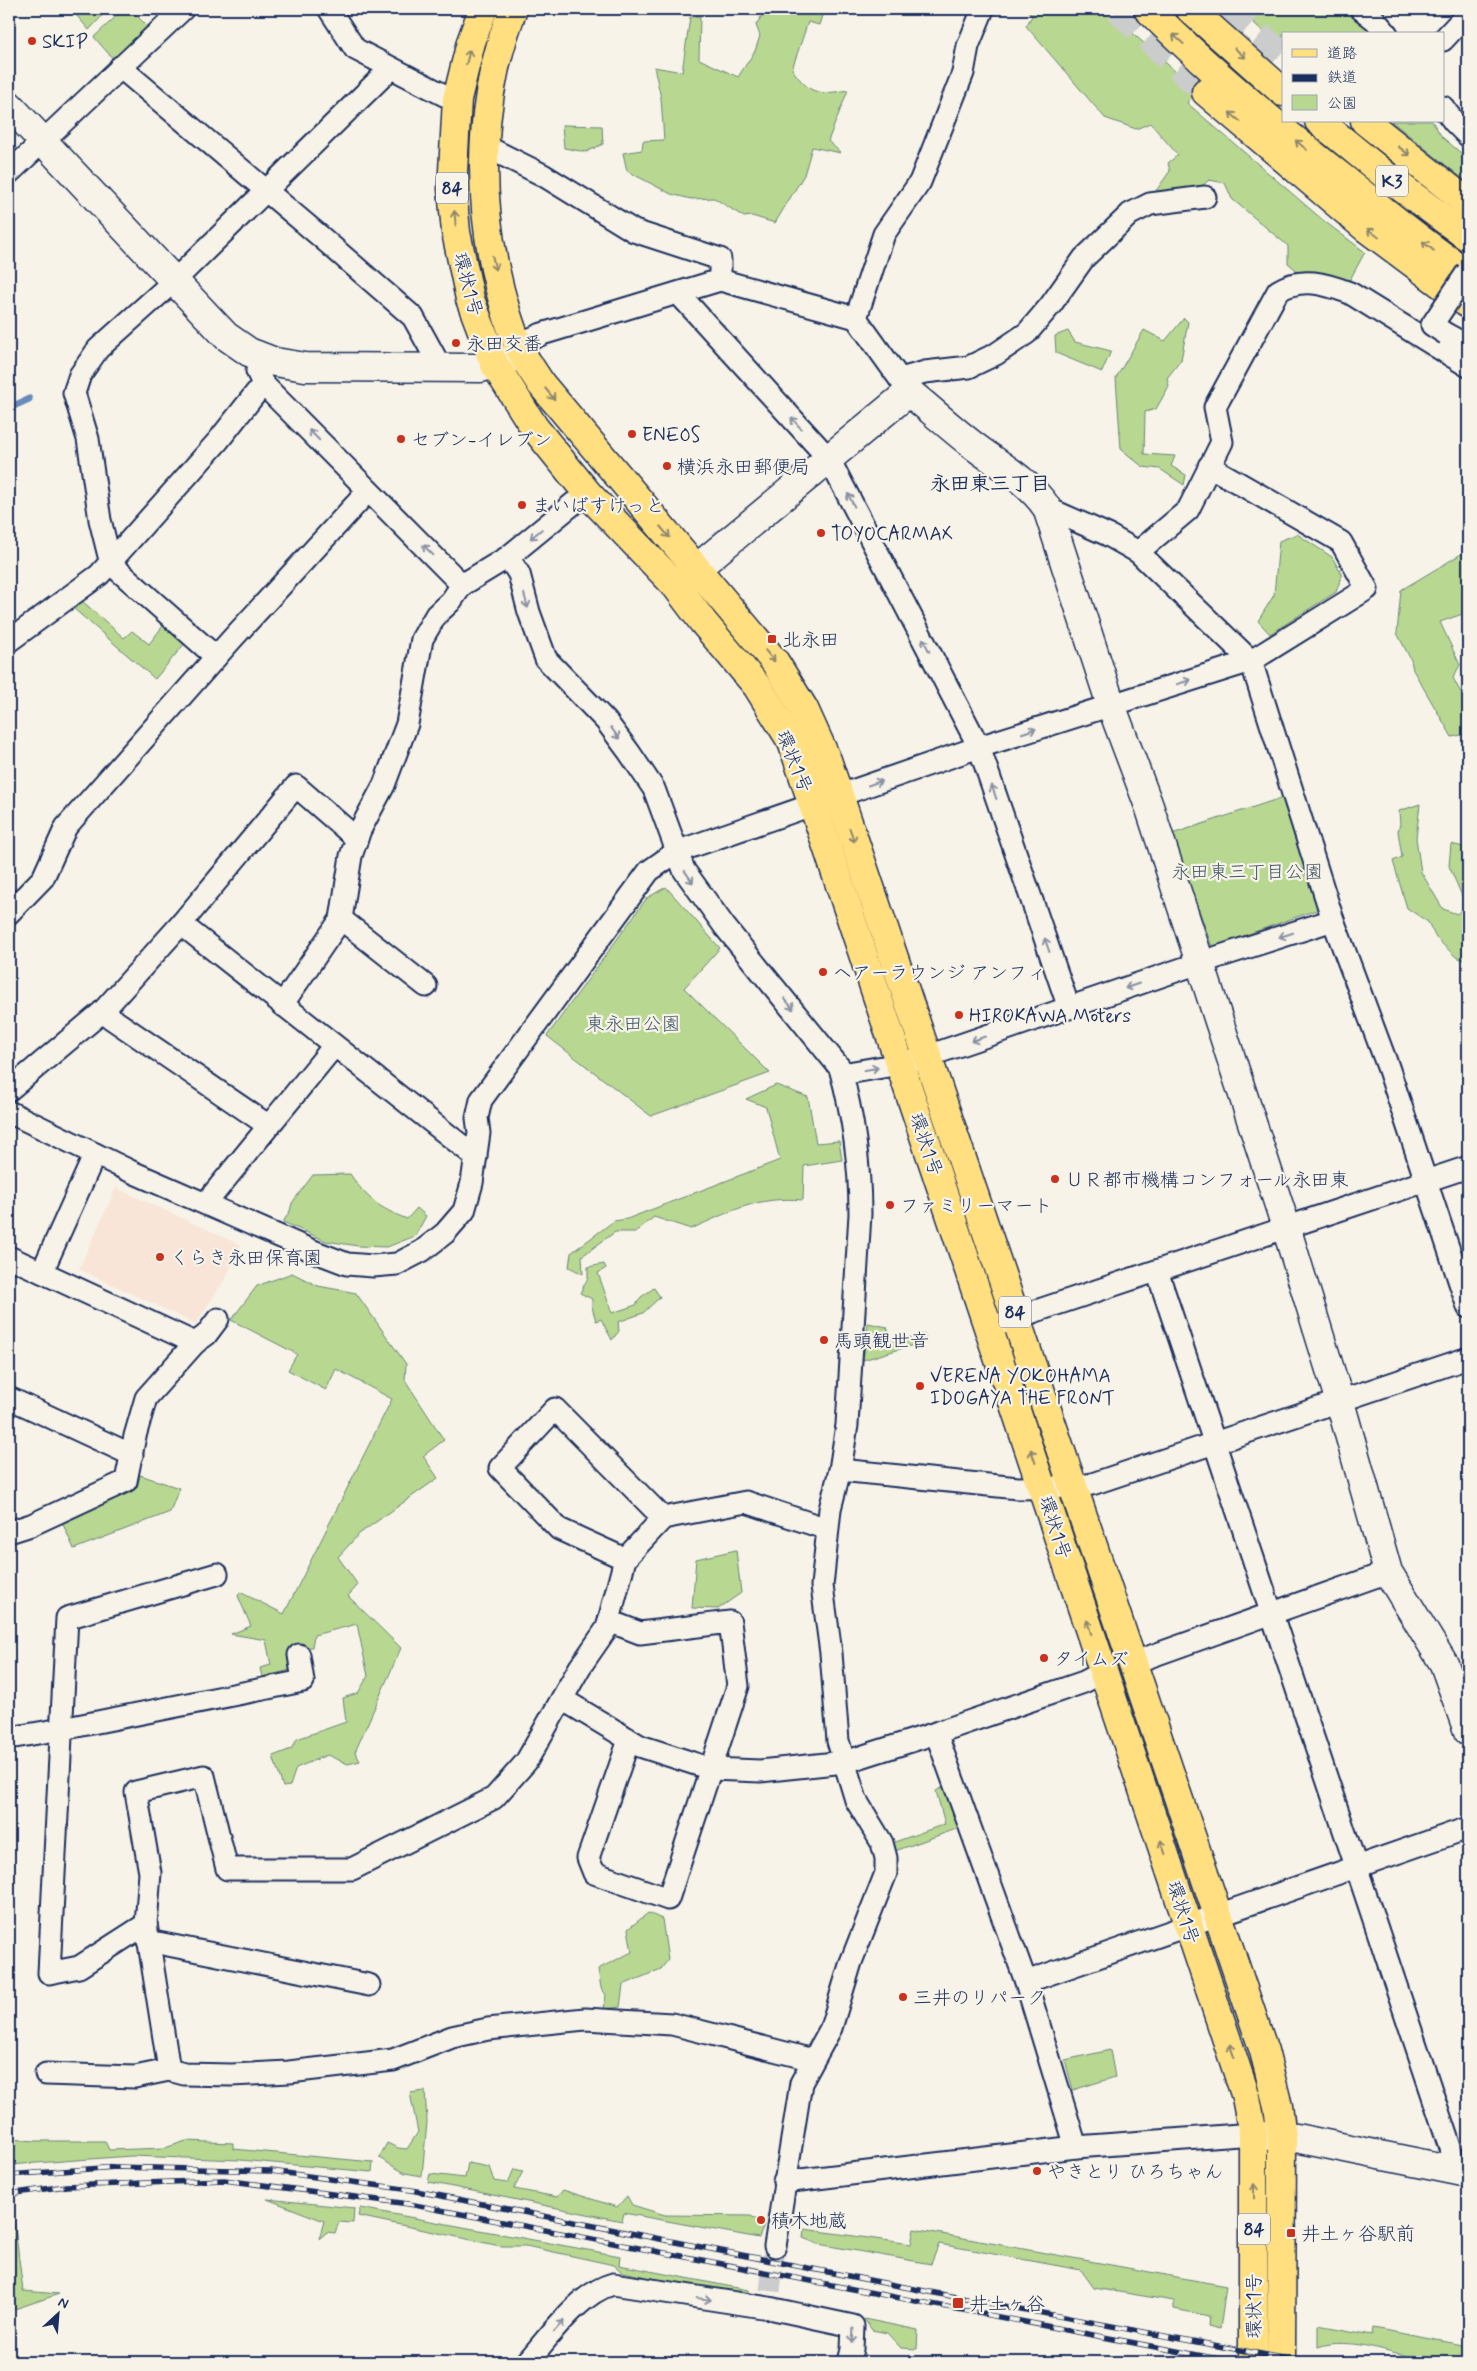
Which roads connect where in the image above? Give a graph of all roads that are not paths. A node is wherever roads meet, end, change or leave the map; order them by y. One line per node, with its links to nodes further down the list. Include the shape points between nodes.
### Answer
1 (183, 9): 12 (street)
2 (329, 9): 13 (street, via 356,48)
3 (483, 9): 16 (main road, 環状1号 / 84, one-way to 3)
4 (513, 9): 23 (main road, 環状1号 / 84, via 496,60)
5 (984, 9): 34 (street, via 923,175 884,234)
6 (1148, 9): 29 (main road, K3, one-way to 6, via 1434,251 1321,162)
7 (1190, 9): 14 (main road, one-way to 14)
8 (1361, 9): 10 (street)
9 (1468, 13): 11 (street)
10 (1385, 32)
11 (1444, 39)
12 (120, 67): 22 (street); 25 (street)
13 (391, 68): 16 (street); 25 (street)
14 (1282, 91)
15 (1206, 92): 33 (main road, one-way to 15, via 1366,228)
16 (457, 99): 38 (main road, 環状1号 / 84, one-way to 16, via 470,300 456,232 452,189)
17 (9, 104): 22 (street)
18 (1444, 108): 21 (street)
19 (1320, 122): 28 (main road, K3)
20 (1366, 122): 27 (main road, one-way to 27)
21 (1468, 136)
22 (42, 140): 24 (street); 30 (street)
23 (484, 146): 31 (street, via 543,175 634,231 720,259); 36 (main road, 環状1号 / 84, one-way to 36, via 484,190 492,259)
24 (9, 173)
25 (266, 190): 30 (street); 40 (street, via 413,317)
26 (1205, 197): 42 (street, via 1150,204 1130,214 1084,258 1027,333 969,367 925,372)
27 (1468, 203)
28 (1468, 237)
29 (1468, 273): 35 (street, bridge, via 1432,325)
30 (175, 280): 37 (street, via 226,336); 50 (street, via 98,349 80,375 74,393 88,438 100,520)
31 (720, 280): 32 (street); 34 (street)
32 (678, 293): 36 (street, via 542,334); 43 (street, one-way to 32)
33 (1468, 304)
34 (856, 318): 42 (street)
35 (1468, 346)
36 (520, 349): 38 (street); 51 (main road, 環状1号 / 84, one-way to 51, via 541,384)
37 (249, 352): 40 (street, via 276,362 305,367); 41 (street)
38 (495, 365): 40 (street); 46 (main road, 環状1号 / 84, via 534,427)
39 (1468, 366): 44 (street, via 1350,293 1329,285 1289,283 1278,290 1215,407 1222,442)
40 (441, 368)
41 (263, 384): 45 (street, one-way to 41); 50 (street)
42 (905, 385): 43 (street); 47 (street, via 974,446 1039,496)
43 (829, 459): 51 (street); 57 (street, one-way to 43)
44 (1210, 466): 48 (street, via 1188,510); 55 (street, via 1341,542 1366,589)
45 (368, 490): 52 (street, one-way to 45); 54 (street)
46 (589, 494): 49 (street, one-way to 49); 51 (main road, 環状1号 / 84)
47 (1047, 508): 48 (street); 56 (street)
48 (1138, 552): 55 (street)
49 (508, 557): 52 (street); 61 (street, one-way to 61, via 519,574 546,659 606,721 654,789)
50 (111, 564): 53 (street); 54 (street)
51 (686, 578): 58 (main road, 環状1号 / 84, one-way to 58, via 775,662 804,709 827,760); 59 (main road, 環状1号 / 84, via 702,622 757,686 792,742)
52 (462, 585): 60 (street, via 436,615 422,639 407,724 384,785)
53 (9, 641)
54 (216, 657): 62 (street, via 66,827 43,878)
55 (1250, 661): 56 (street, one-way to 55); 64 (street)
56 (1111, 705): 57 (street, one-way to 56); 66 (street, via 1149,806)
57 (978, 747): 58 (street, one-way to 57); 69 (street, one-way to 57)
58 (838, 796): 59 (street); 72 (main road, 環状1号 / 84, one-way to 72)
59 (813, 806): 61 (street); 73 (main road, 環状1号 / 84)
60 (357, 839): 63 (street, via 351,856); 65 (street, via 296,786)
61 (676, 852): 74 (street, one-way to 74, via 684,870 726,927 820,1041); 79 (street, via 649,871 481,1100)
62 (9, 913)
63 (341, 919): 67 (street); 68 (street)
64 (1332, 920): 66 (street, one-way to 66); 81 (street, via 1388,1067)
65 (182, 924): 68 (street); 70 (street)
66 (1199, 963): 69 (street, one-way to 69); 83 (street)
67 (426, 986)
68 (282, 1005): 71 (street)
69 (1069, 1008): 72 (street, one-way to 72)
70 (102, 1012): 75 (street); 77 (street)
71 (334, 1046): 77 (street); 79 (street)
72 (928, 1056): 73 (street); 88 (main road, 環状1号 / 84)
73 (900, 1064): 74 (street, one-way to 73); 90 (main road, 環状1号 / 84)
74 (842, 1074): 97 (street, via 848,1094 860,1188 860,1214)
75 (9, 1090)
76 (9, 1112): 78 (street)
77 (269, 1126): 82 (street)
78 (95, 1154): 82 (street); 86 (street)
79 (476, 1157): 82 (street, via 464,1211 445,1233 398,1264 347,1264)
80 (1468, 1167): 81 (street)
81 (1425, 1181): 83 (street); 87 (street)
82 (206, 1203)
83 (1286, 1227): 85 (street); 94 (street)
84 (9, 1257): 86 (street)
85 (1157, 1271): 88 (street); 95 (street)
86 (42, 1272): 91 (street)
87 (1468, 1307)
88 (1016, 1318): 90 (street); 98 (main road, 環状1号 / 84)
89 (218, 1319): 91 (street)
90 (989, 1328): 99 (main road, 環状1号 / 84, one-way to 90)
91 (195, 1343): 96 (street, via 146,1398)
92 (1468, 1358): 94 (street)
93 (9, 1398): 96 (street)
94 (1340, 1402): 95 (street); 104 (street)
95 (1214, 1443): 98 (street, via 1092,1484); 106 (street)
96 (132, 1455): 102 (street, via 126,1481)
97 (840, 1470): 99 (street); 101 (street)
98 (1074, 1487): 99 (street); 109 (main road, 環状1号 / 84)
99 (1044, 1488): 110 (main road, 環状1号 / 84, one-way to 99)
100 (663, 1518): 101 (street, via 746,1502); 103 (street); 103 (street, via 555,1409 500,1468 559,1529)
101 (828, 1529): 117 (street, via 822,1586 838,1741)
102 (9, 1532)
103 (625, 1559): 107 (street)
104 (1388, 1572): 106 (street); 113 (street, via 1444,1664)
105 (217, 1574): 112 (street, via 67,1618)
106 (1271, 1614): 109 (street); 120 (street)
107 (609, 1621): 111 (street); 118 (street, via 640,1633 730,1622 738,1686)
108 (299, 1655): 112 (street, via 303,1681)
109 (1132, 1663): 121 (main road, 環状1号 / 84)
110 (1103, 1672): 114 (street, via 1084,1682); 122 (main road, 環状1号 / 84, one-way to 110)
111 (562, 1698): 116 (street); 123 (street, via 526,1762 494,1798 352,1869 227,1869 204,1776 136,1792 150,1873)
112 (62, 1730): 115 (street); 123 (street, via 49,1973 79,1966)
113 (1468, 1731)
114 (936, 1734): 117 (street); 124 (street)
115 (9, 1738)
116 (629, 1740): 118 (street); 118 (street, via 588,1858 594,1873 668,1899)
117 (845, 1762): 118 (street, via 760,1771); 126 (street, via 856,1800 882,1842 886,1873 851,1962 831,2028)
118 (711, 1769)
119 (1468, 1828): 120 (street)
120 (1356, 1867): 121 (street); 132 (street, via 1450,2148)
121 (1218, 1915): 122 (street); 130 (main road, 環状1号 / 84, via 1264,2051)
122 (1189, 1925): 124 (street); 129 (main road, 環状1号 / 84, one-way to 122, via 1235,2061)
123 (147, 1933): 125 (street); 127 (street)
124 (1026, 1982): 131 (street)
125 (369, 1985)
126 (813, 2060): 127 (street, via 672,2024 585,2019 488,2029 452,2037 393,2060 231,2075 184,2074); 133 (street, via 801,2084)
127 (169, 2070): 128 (street, via 135,2077)
128 (46, 2074)
129 (1253, 2134): 130 (street); 131 (street); 137 (main road, 環状1号 / 84, one-way to 129)
130 (1282, 2137): 132 (street); 138 (main road, 環状1号 / 84)
131 (1076, 2147): 133 (street)
132 (1461, 2172)
133 (784, 2182): 134 (street)
134 (775, 2246)
135 (526, 2362): 136 (street, one-way to 136, via 589,2295 613,2284 769,2300 853,2326)
136 (849, 2362)
137 (1253, 2362)
138 (1281, 2362)

